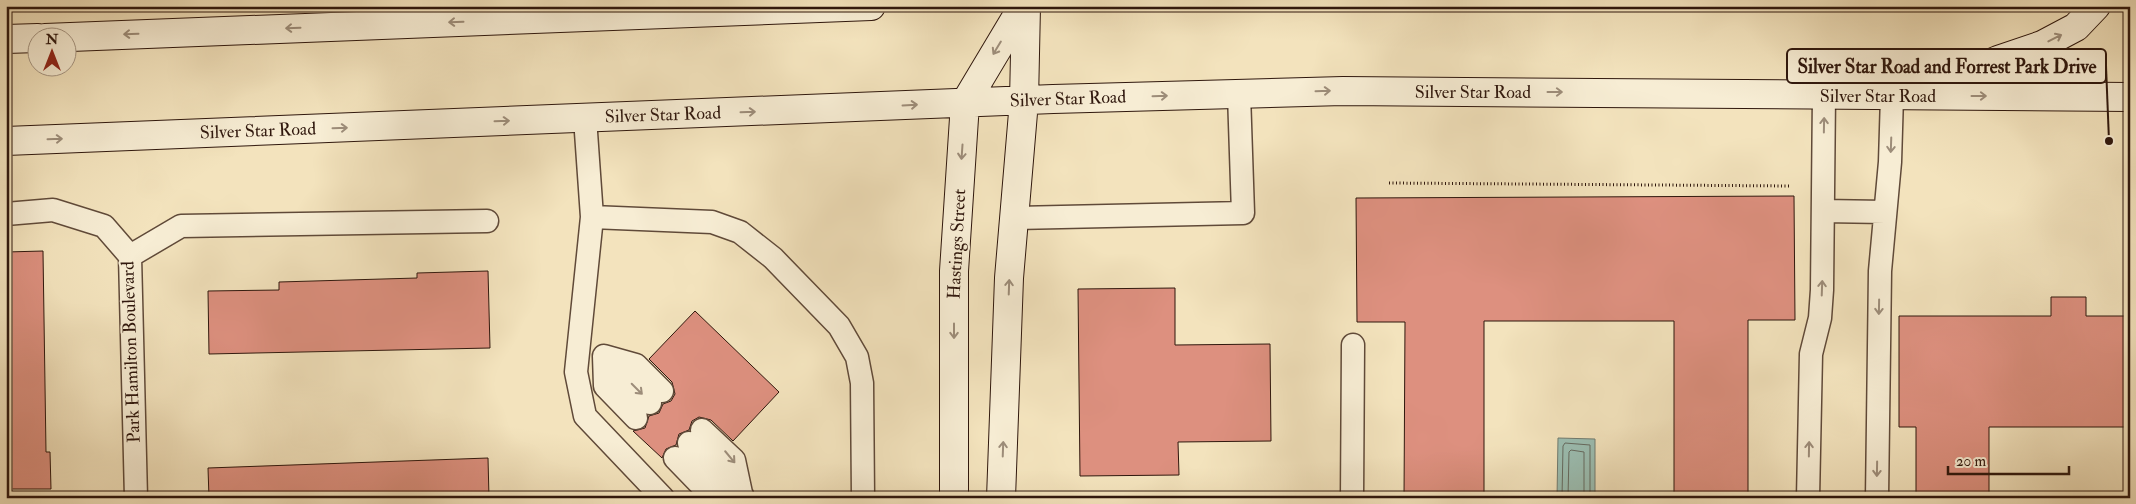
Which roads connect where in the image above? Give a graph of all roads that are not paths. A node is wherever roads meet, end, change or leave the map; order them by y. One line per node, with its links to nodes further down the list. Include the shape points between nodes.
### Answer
1 (872, 6): 4 (main road, one-way to 4)
2 (1024, 6): 11 (main road, Hastings Street); 12 (main road, Hastings Street, one-way to 12)
3 (2096, 6): 9 (main road, one-way to 3, via 2042,45 2076,27)
4 (78, 37)
5 (28, 38): 6 (main road)
6 (6, 39)
7 (1239, 94): 8 (main road, Silver Star Road, one-way to 8, via 1353,91); 11 (main road, Silver Star Road, one-way to 7); 19 (lane, via 1243,214)
8 (1824, 95): 9 (main road, Silver Star Road); 15 (lane, one-way to 8)
9 (1902, 96): 10 (main road, Silver Star Road, one-way to 10); 16 (lane, one-way to 16)
10 (2130, 96)
11 (1024, 101): 12 (main road, Silver Star Road); 19 (main road, Hastings Street)
12 (965, 103): 13 (main road, Silver Star Road, one-way to 12); 30 (main road, Hastings Street, one-way to 30, via 954,271)
13 (585, 118): 14 (main road, Silver Star Road, one-way to 13); 18 (lane)
14 (6, 141)
15 (1823, 211): 16 (lane); 33 (lane, one-way to 15, via 1811,354 1820,318)
16 (1885, 212): 34 (lane, one-way to 34, via 1880,271)
17 (6, 214): 21 (lane, Park Hamilton Boulevard, via 53,210 104,226)
18 (592, 218): 22 (lane); 29 (lane, via 712,222 740,232 780,265 838,326 857,357 862,383)
19 (1015, 218): 31 (main road, Hastings Street, one-way to 19, via 1009,278)
20 (487, 221): 21 (lane, via 181,226)
21 (130, 256): 27 (lane, Park Hamilton Boulevard)
22 (581, 327): 24 (lane, one-way to 24); 28 (lane, via 576,372 585,416)
23 (1353, 345): 32 (lane)
24 (650, 404)
25 (689, 444): 26 (lane, one-way to 26)
26 (743, 496)
27 (136, 498)
28 (663, 498)
29 (863, 498)
30 (954, 498)
31 (1001, 498)
32 (1352, 498)
33 (1808, 498)
34 (1877, 498)

